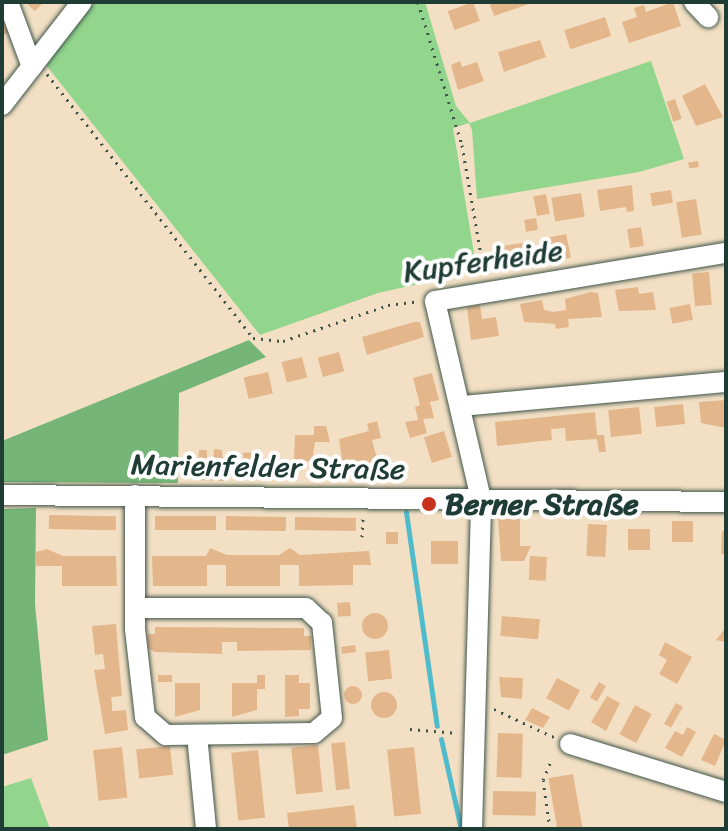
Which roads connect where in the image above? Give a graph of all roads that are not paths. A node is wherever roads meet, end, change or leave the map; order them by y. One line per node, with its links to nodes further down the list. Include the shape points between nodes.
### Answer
1 (8, 2): 3 (street)
2 (82, 2): 3 (street)
3 (34, 64): 4 (street)
4 (2, 105)
5 (726, 253): 7 (street, Kupferheide, via 435,301)
6 (726, 382): 7 (street)
7 (462, 406): 10 (street)
8 (2, 495): 9 (street, Marienfelder Straße)
9 (135, 495): 10 (street, Marienfelder Straße); 12 (street)
10 (481, 499): 11 (street, Marienfelder Straße); 17 (street)
11 (726, 502)
12 (135, 608): 13 (street, via 145,717 166,735); 13 (street, via 306,608 322,623 332,718 314,733)
13 (197, 735): 16 (street)
14 (570, 744): 15 (street)
15 (726, 792)
16 (206, 829)
17 (472, 829)

